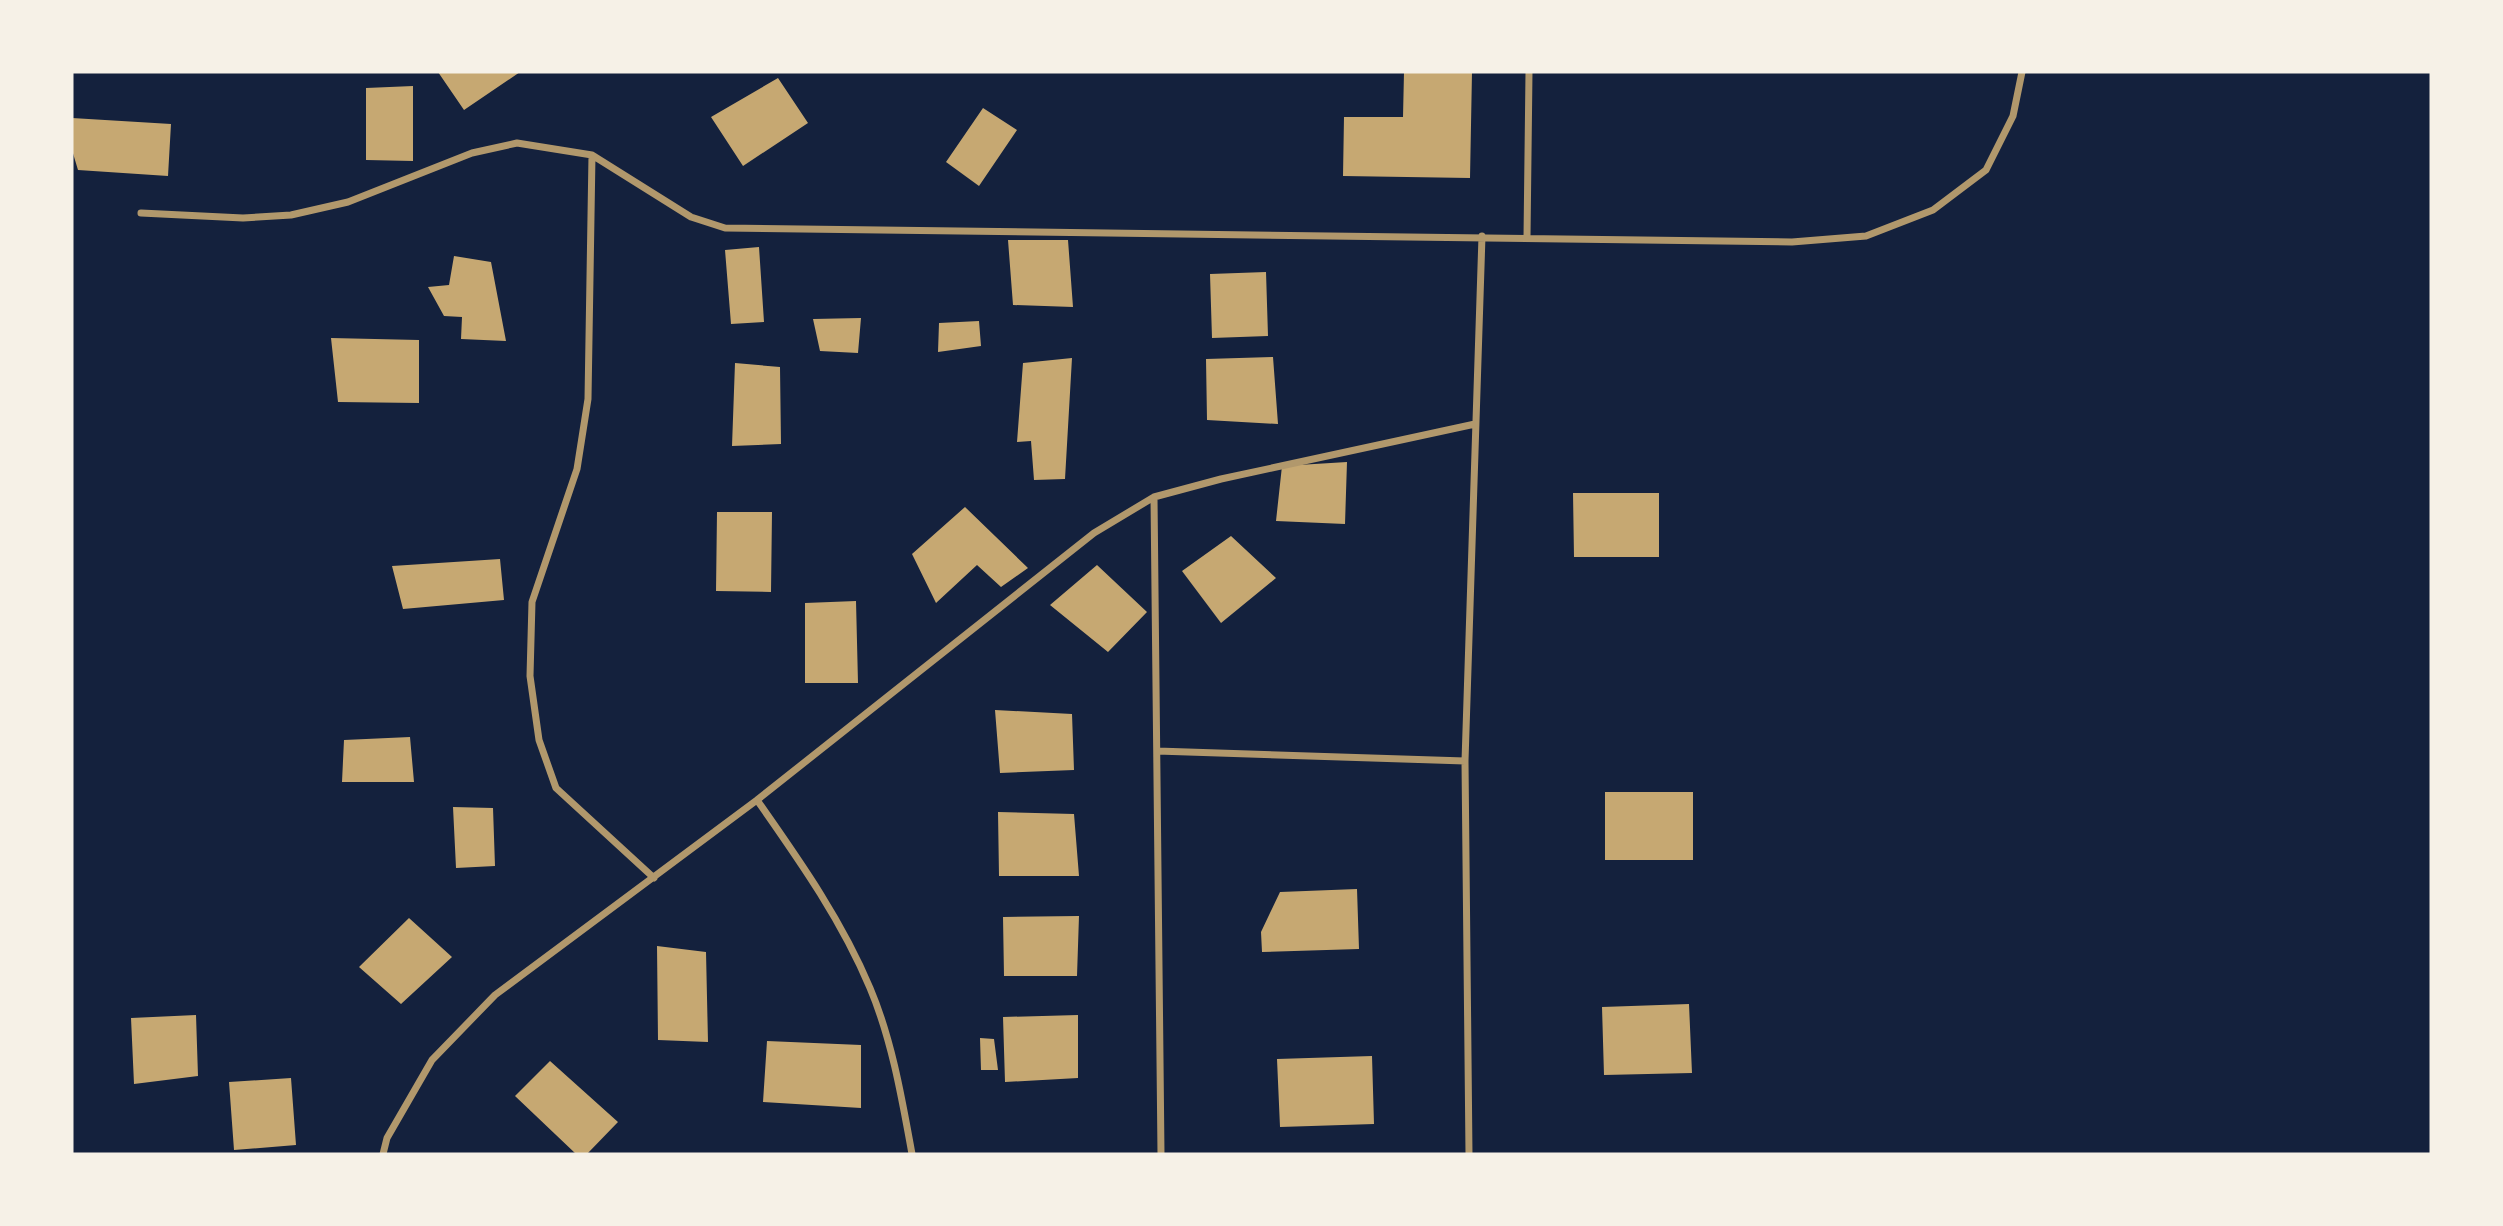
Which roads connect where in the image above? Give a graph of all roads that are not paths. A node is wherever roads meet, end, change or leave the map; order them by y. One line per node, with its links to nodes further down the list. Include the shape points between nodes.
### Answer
1 (1529, 72): 6 (street)
2 (2022, 72): 6 (street, via 2013,116 1986,170 1933,210 1866,236 1791,242)
3 (592, 155): 4 (street, via 517,143 472,153 348,202 291,215 243,218); 5 (street, via 691,217 724,228); 12 (street, via 587,399 577,469 532,602 530,676 539,740 556,788)
4 (141, 213)
5 (1482, 236): 6 (street); 7 (street)
6 (1527, 237)
7 (1475, 424): 8 (street); 10 (street)
8 (1154, 497): 9 (street); 11 (street, via 1094,533)
9 (1157, 751): 10 (street); 15 (street)
10 (1465, 761): 16 (street)
11 (757, 800): 12 (street); 14 (street, via 825,897 871,989 899,1083)
12 (654, 878): 13 (street, via 495,995 432,1060 387,1138)
13 (383, 1154)
14 (912, 1154)
15 (1161, 1154)
16 (1469, 1154)

